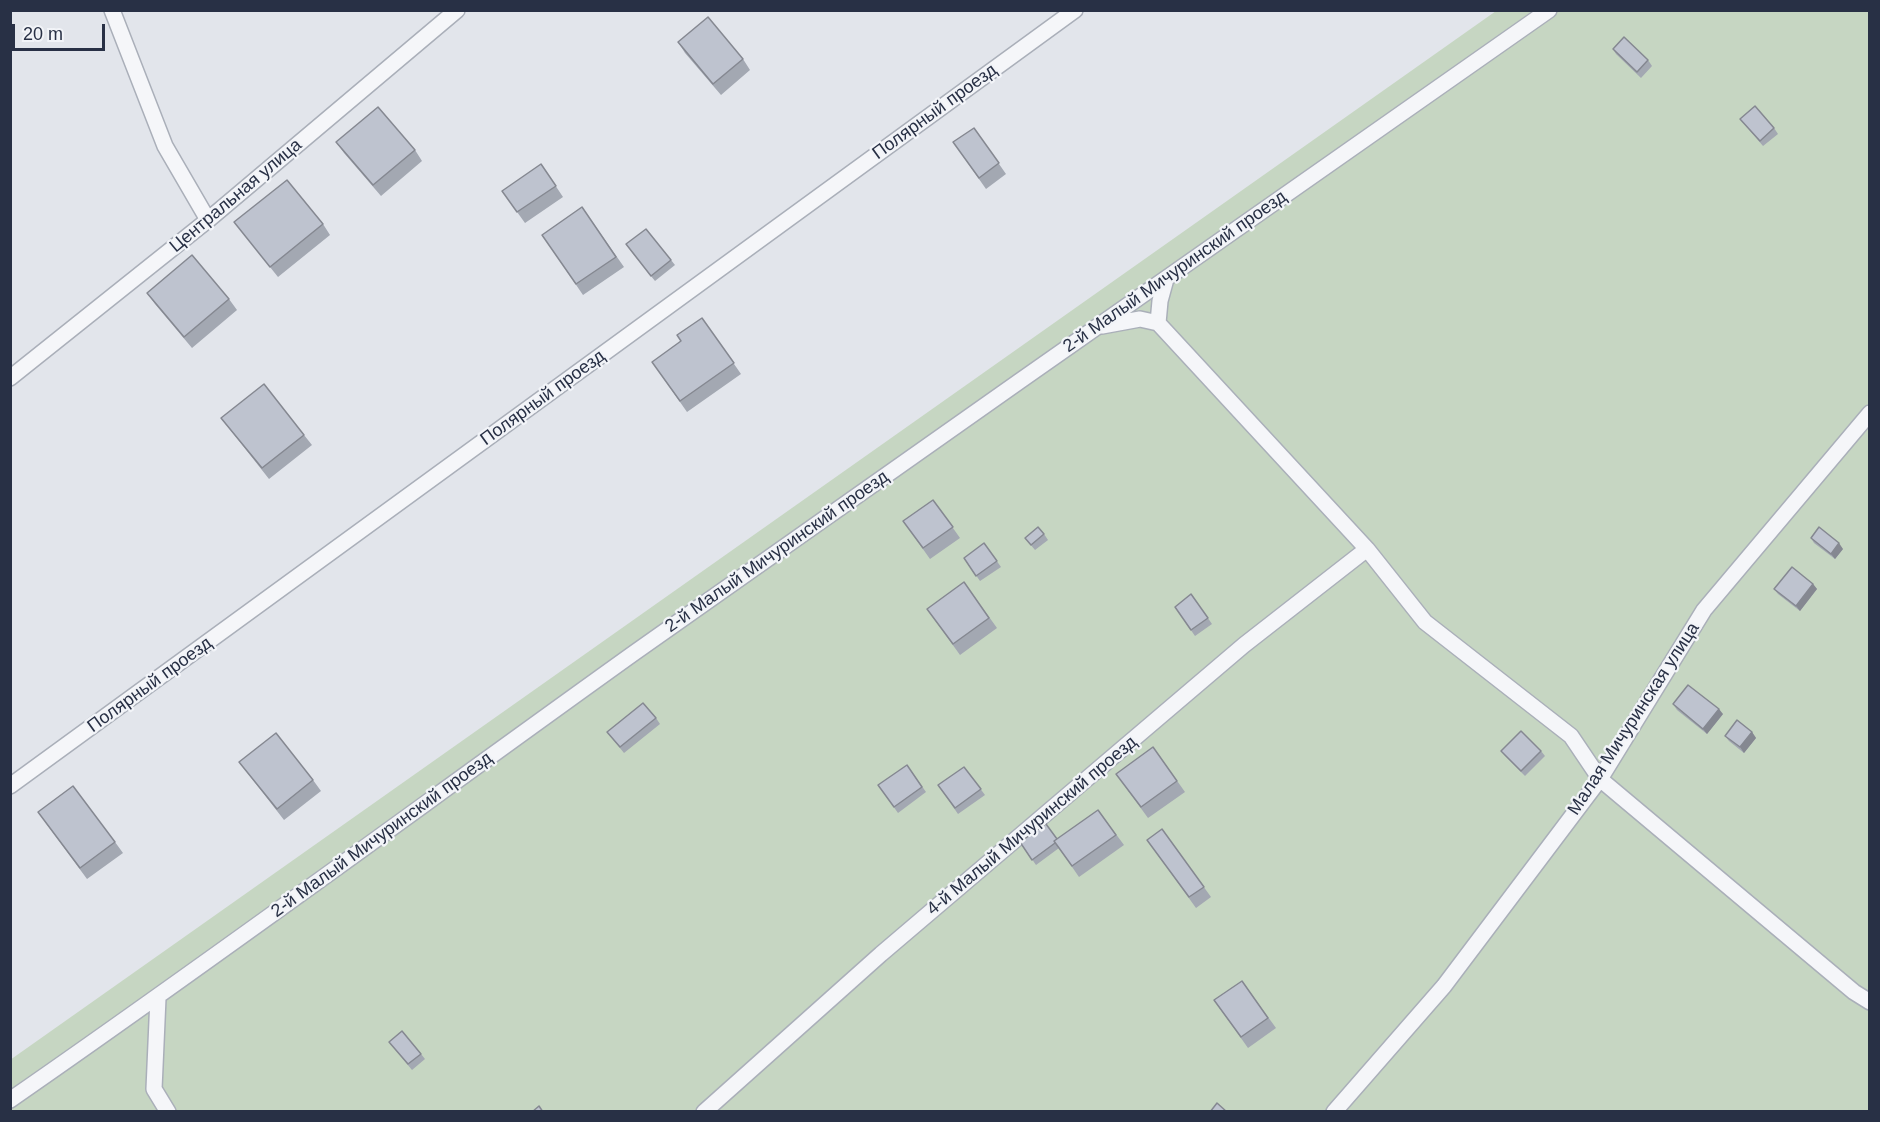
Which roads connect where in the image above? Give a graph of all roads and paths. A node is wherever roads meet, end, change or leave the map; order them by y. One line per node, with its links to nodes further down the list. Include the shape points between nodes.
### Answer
1 (112, 10): 5 (lane, via 165,146)
2 (457, 10): 5 (lane, Центральная улица)
3 (1075, 10): 13 (lane, Полярный проезд)
4 (1549, 10): 6 (lane, 2-й Малый Мичуринский проезд)
5 (208, 220): 9 (lane, Центральная улица)
6 (1166, 279): 7 (lane); 8 (lane, 2-й Малый Мичуринский проезд)
7 (1158, 323): 8 (lane, via 1140,320); 11 (lane)
8 (1096, 327): 14 (lane, 2-й Малый Мичуринский проезд, via 456,780)
9 (10, 378)
10 (1869, 413): 12 (lane, Малая Мичуринская улица, via 1704,610)
11 (1367, 549): 12 (lane, via 1425,622 1571,736); 18 (lane, 4-й Малый Мичуринский проезд, via 1244,645 881,954)
12 (1600, 779): 15 (lane); 19 (lane, Малая Мичуринская улица, via 1444,986)
13 (10, 786)
14 (158, 998): 16 (lane, 2-й Малый Мичуринский проезд); 17 (lane, via 154,1089)
15 (1869, 1002)
16 (10, 1100)
17 (168, 1112)
18 (704, 1112)
19 (1334, 1112)

